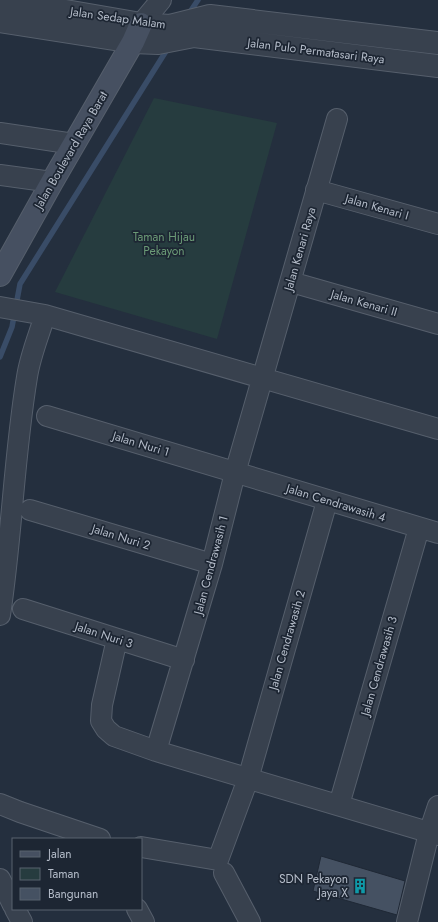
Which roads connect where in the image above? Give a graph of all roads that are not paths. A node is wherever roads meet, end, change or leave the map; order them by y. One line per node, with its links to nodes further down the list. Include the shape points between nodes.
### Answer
1 (1, 0): 5 (street, Jalan Sedap Malam)
2 (161, 0): 5 (street)
3 (210, 16): 6 (street, Jalan Sedap Malam); 8 (street, Jalan Pulo Permatasari Raya)
4 (0, 21): 5 (street, Jalan Sedap Malam)
5 (137, 33): 6 (street, Jalan Sedap Malam); 12 (main road, Jalan Boulevard Raya Barat)
6 (164, 34): 7 (street, Jalan Sedap Malam)
7 (194, 36): 9 (street, Jalan Pulo Permatasari Raya)
8 (438, 44)
9 (438, 66)
10 (337, 119): 15 (street, Jalan Kenari Raya)
11 (0, 133): 12 (street)
12 (74, 144): 14 (main road, Jalan Boulevard Raya Barat)
13 (0, 175): 14 (street)
14 (52, 182): 17 (main road, Jalan Boulevard Raya Barat)
15 (316, 190): 16 (street, Jalan Kenari I); 18 (street, Jalan Kenari Raya)
16 (438, 224)
17 (0, 275)
18 (291, 282): 21 (street, Jalan Kenari II); 22 (street, Jalan Kenari Raya)
19 (0, 307): 20 (street)
20 (36, 314): 22 (street); 32 (street)
21 (438, 324)
22 (263, 379): 24 (street); 25 (street, Jalan Cendrawasih 1)
23 (47, 416): 25 (street, Jalan Nuri 1)
24 (438, 429)
25 (234, 473): 26 (street, Jalan Cendrawasih 4); 30 (street, Jalan Cendrawasih 1)
26 (327, 501): 28 (street, Jalan Cendrawasih 4); 36 (street, Jalan Cendrawasih 2)
27 (30, 510): 30 (street, Jalan Nuri 2)
28 (419, 528): 29 (street, Jalan Cendrawasih 4); 38 (street, Jalan Cendrawasih 3)
29 (438, 533)
30 (212, 564): 34 (street, Jalan Cendrawasih 1)
31 (24, 609): 33 (street, Jalan Nuri 3)
32 (0, 615)
33 (117, 638): 34 (street, Jalan Nuri 3); 35 (street, via 102,705 101,721 114,736)
34 (184, 660): 35 (street, Jalan Cendrawasih 1)
35 (156, 751): 36 (street)
36 (248, 779): 38 (street); 42 (street, Jalan Cendrawasih 2, via 218,860)
37 (0, 804): 41 (street)
38 (339, 805): 40 (street)
39 (438, 806): 40 (street)
40 (434, 834): 51 (street)
41 (97, 838)
42 (142, 847)
43 (224, 873): 50 (street)
44 (0, 879): 45 (street)
45 (12, 903)
46 (16, 910): 48 (street)
47 (138, 910): 49 (street)
48 (22, 922)
49 (144, 922)
50 (250, 922)
51 (407, 922)

